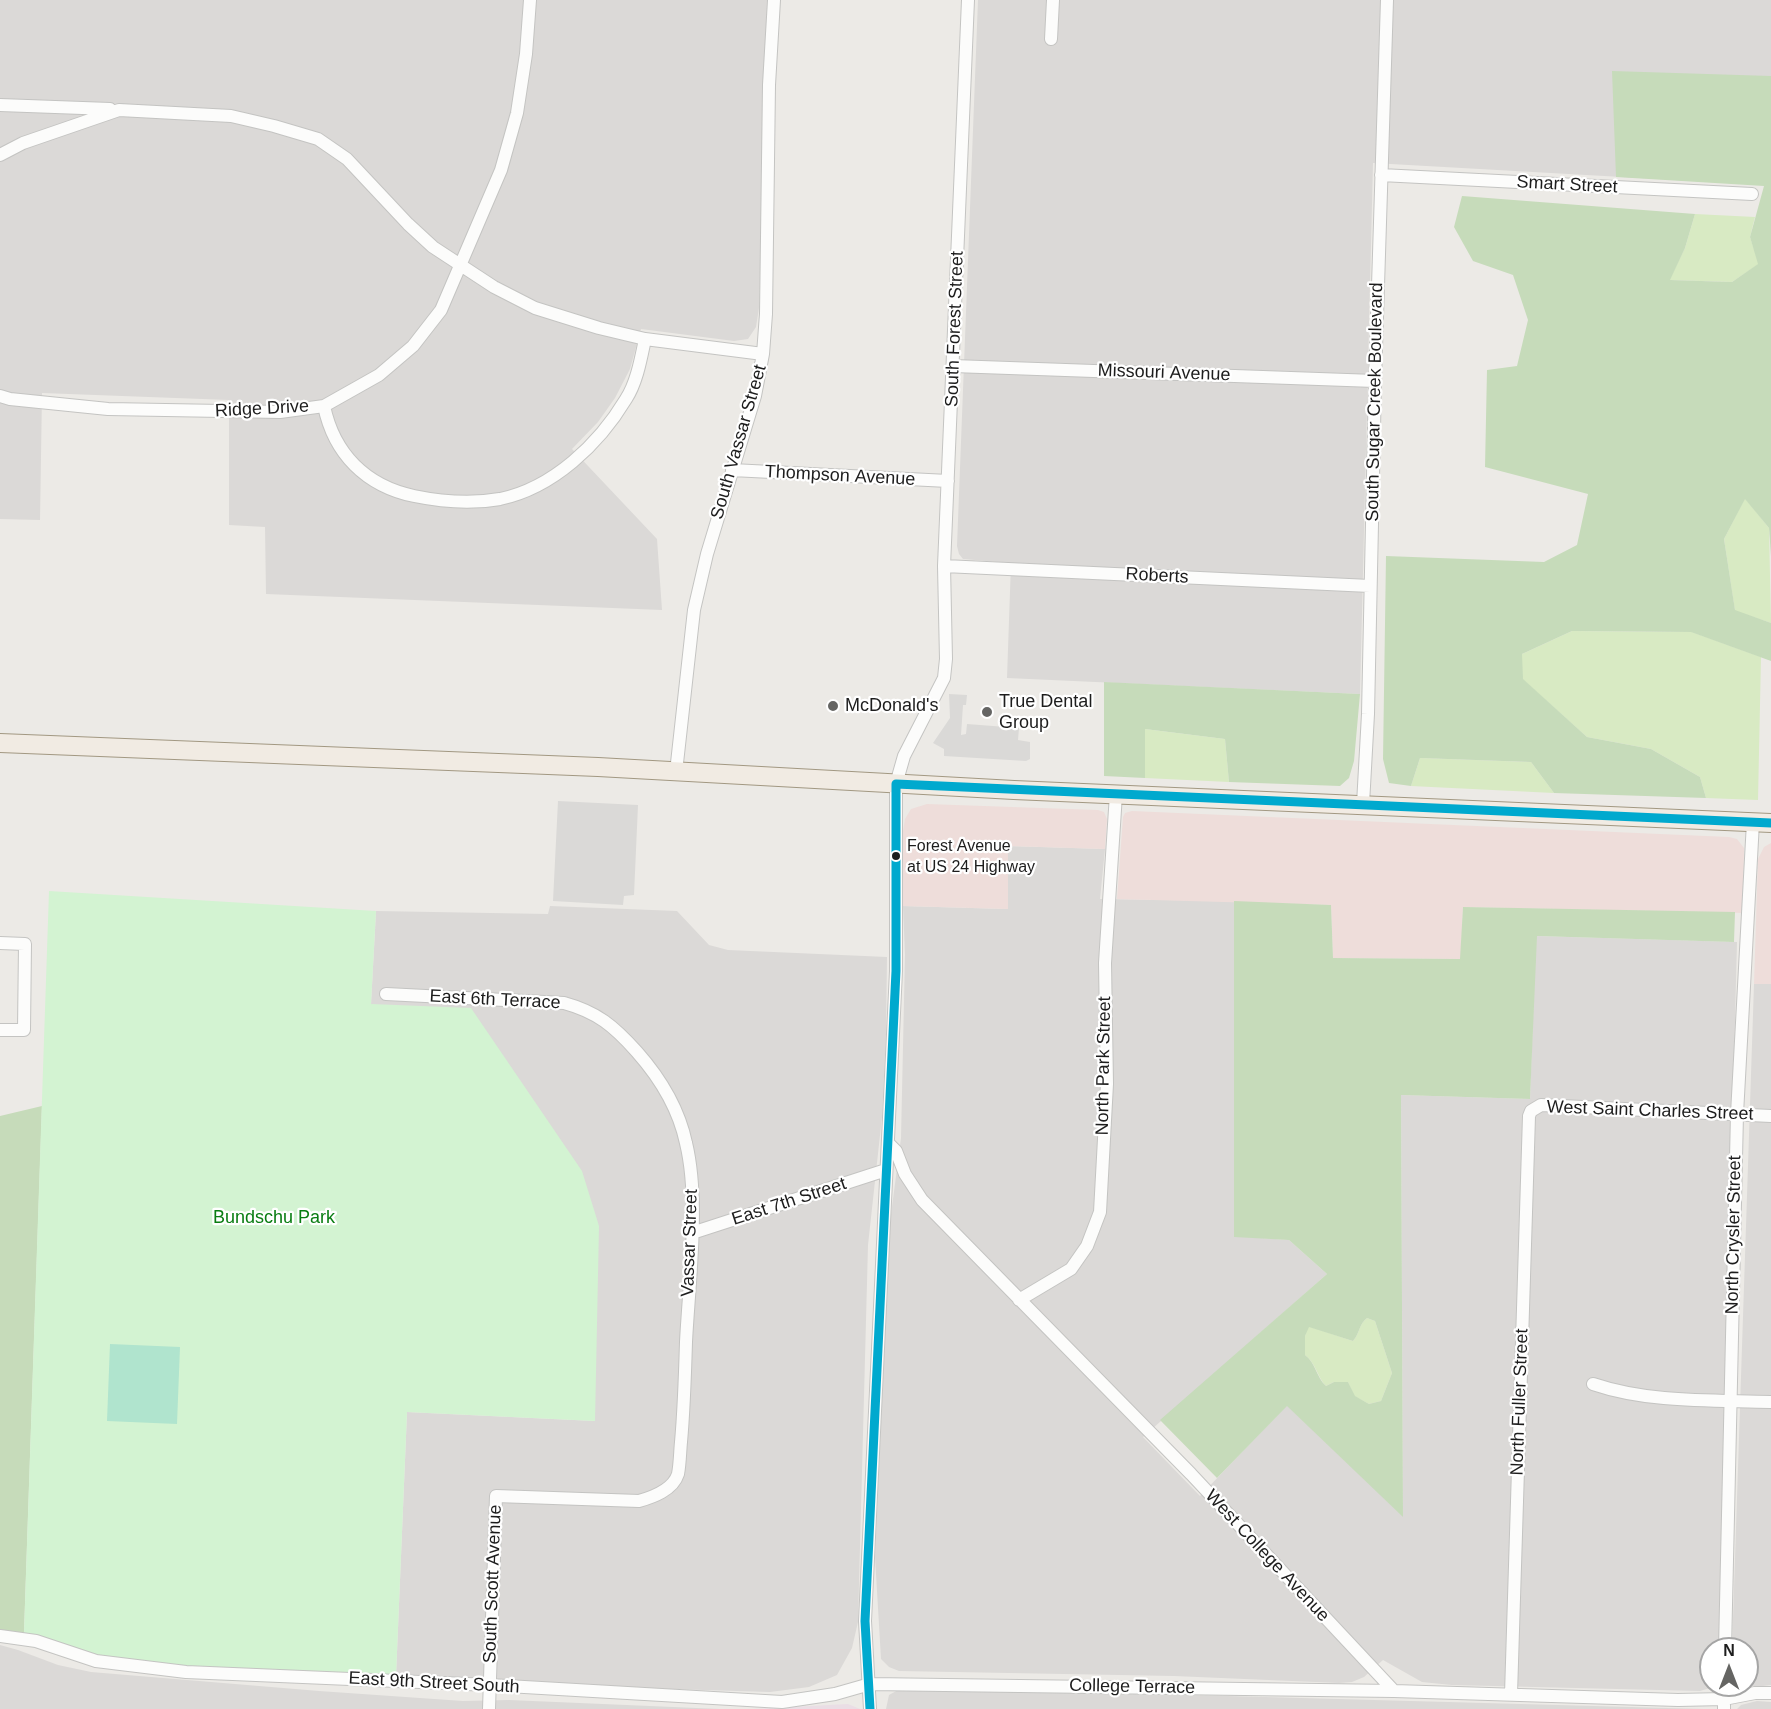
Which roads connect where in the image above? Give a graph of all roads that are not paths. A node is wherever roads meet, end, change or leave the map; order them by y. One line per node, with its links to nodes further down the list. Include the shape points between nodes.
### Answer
1 (530, 0): 12 (street, Ridge Drive, via 517,113 501,170)
2 (774, 0): 14 (street, South Vassar Street)
3 (968, 0): 15 (street, South Forest Street)
4 (1053, 0): 6 (street)
5 (1387, 0): 10 (street, South Sugar Creek Boulevard)
6 (1051, 39)
7 (0, 105): 8 (street)
8 (118, 110): 9 (street, via 23,143); 12 (street, via 231,116 318,139 347,159 408,224)
9 (0, 155)
10 (1382, 175): 11 (street, Smart Street); 16 (street, South Sugar Creek Boulevard)
11 (1752, 194)
12 (461, 267): 13 (street, via 535,308); 18 (street, Ridge Drive, via 441,310 413,346 379,375)
13 (645, 339): 14 (street); 18 (street, via 627,398 598,438 550,478 501,498 436,501 375,483 341,448 328,424)
14 (763, 354): 19 (street, South Vassar Street, via 755,396)
15 (953, 366): 16 (street, Missouri Avenue); 20 (street, South Forest Street)
16 (1375, 381): 22 (street, South Sugar Creek Boulevard)
17 (0, 396): 18 (street, Ridge Drive, via 108,409 280,412)
18 (324, 406)
19 (732, 470): 20 (street, Thompson Avenue); 24 (street, South Vassar Street, via 706,554 694,610)
20 (948, 482): 21 (street, South Forest Street)
21 (944, 566): 22 (street, Roberts); 25 (street, South Forest Street, via 946,659 942,683 904,756)
22 (1370, 586): 27 (street, South Sugar Creek Boulevard)
23 (0, 743): 24 (main road)
24 (676, 772): 25 (main road)
25 (896, 784): 26 (main road); 36 (street, South Forest Street, via 896,971)
26 (1116, 794): 27 (main road); 39 (street, North Park Street, via 1105,963 1107,1084 1100,1212 1088,1246 1071,1269)
27 (1363, 804): 28 (main road)
28 (1762, 823): 34 (street, North Crysler Street)
29 (0, 943): 32 (street, via 25,944 24,1030)
30 (386, 994): 31 (street, East 6th Terrace, via 564,1003)
31 (601, 1018): 38 (street, Vassar Street, via 652,1069 677,1114 692,1171)
32 (0, 1030)
33 (1531, 1111): 34 (street, West Saint Charles Street, via 1540,1105); 50 (street, North Fuller Street)
34 (1737, 1114): 35 (street, West Saint Charles Street); 41 (street, North Crysler Street)
35 (1771, 1116)
36 (888, 1143): 37 (street, South Forest Street); 39 (street, West College Avenue, via 922,1200)
37 (886, 1170): 38 (street, East 7th Street); 46 (street, South Forest Street, via 865,1621)
38 (692, 1233): 43 (street, Vassar Street, via 678,1474 672,1483 655,1497 639,1501)
39 (1019, 1300): 48 (street, West College Avenue, via 1191,1474)
40 (1593, 1384): 41 (street, via 1646,1397)
41 (1732, 1400): 42 (street); 45 (street, North Crysler Street)
42 (1771, 1402)
43 (496, 1496): 47 (street, South Scott Avenue)
44 (0, 1636): 47 (street, East 9th Street South, via 36,1641 96,1661 186,1672)
45 (1725, 1637)
46 (870, 1684): 47 (street, East 9th Street South, via 835,1695 782,1702); 48 (street, College Terrace); 53 (street, South Forest Street)
47 (490, 1685): 52 (street, South Scott Avenue)
48 (1394, 1691): 50 (street)
49 (1771, 1692): 51 (street)
50 (1511, 1694): 51 (street)
51 (1724, 1704)
52 (489, 1709)
53 (870, 1709)

